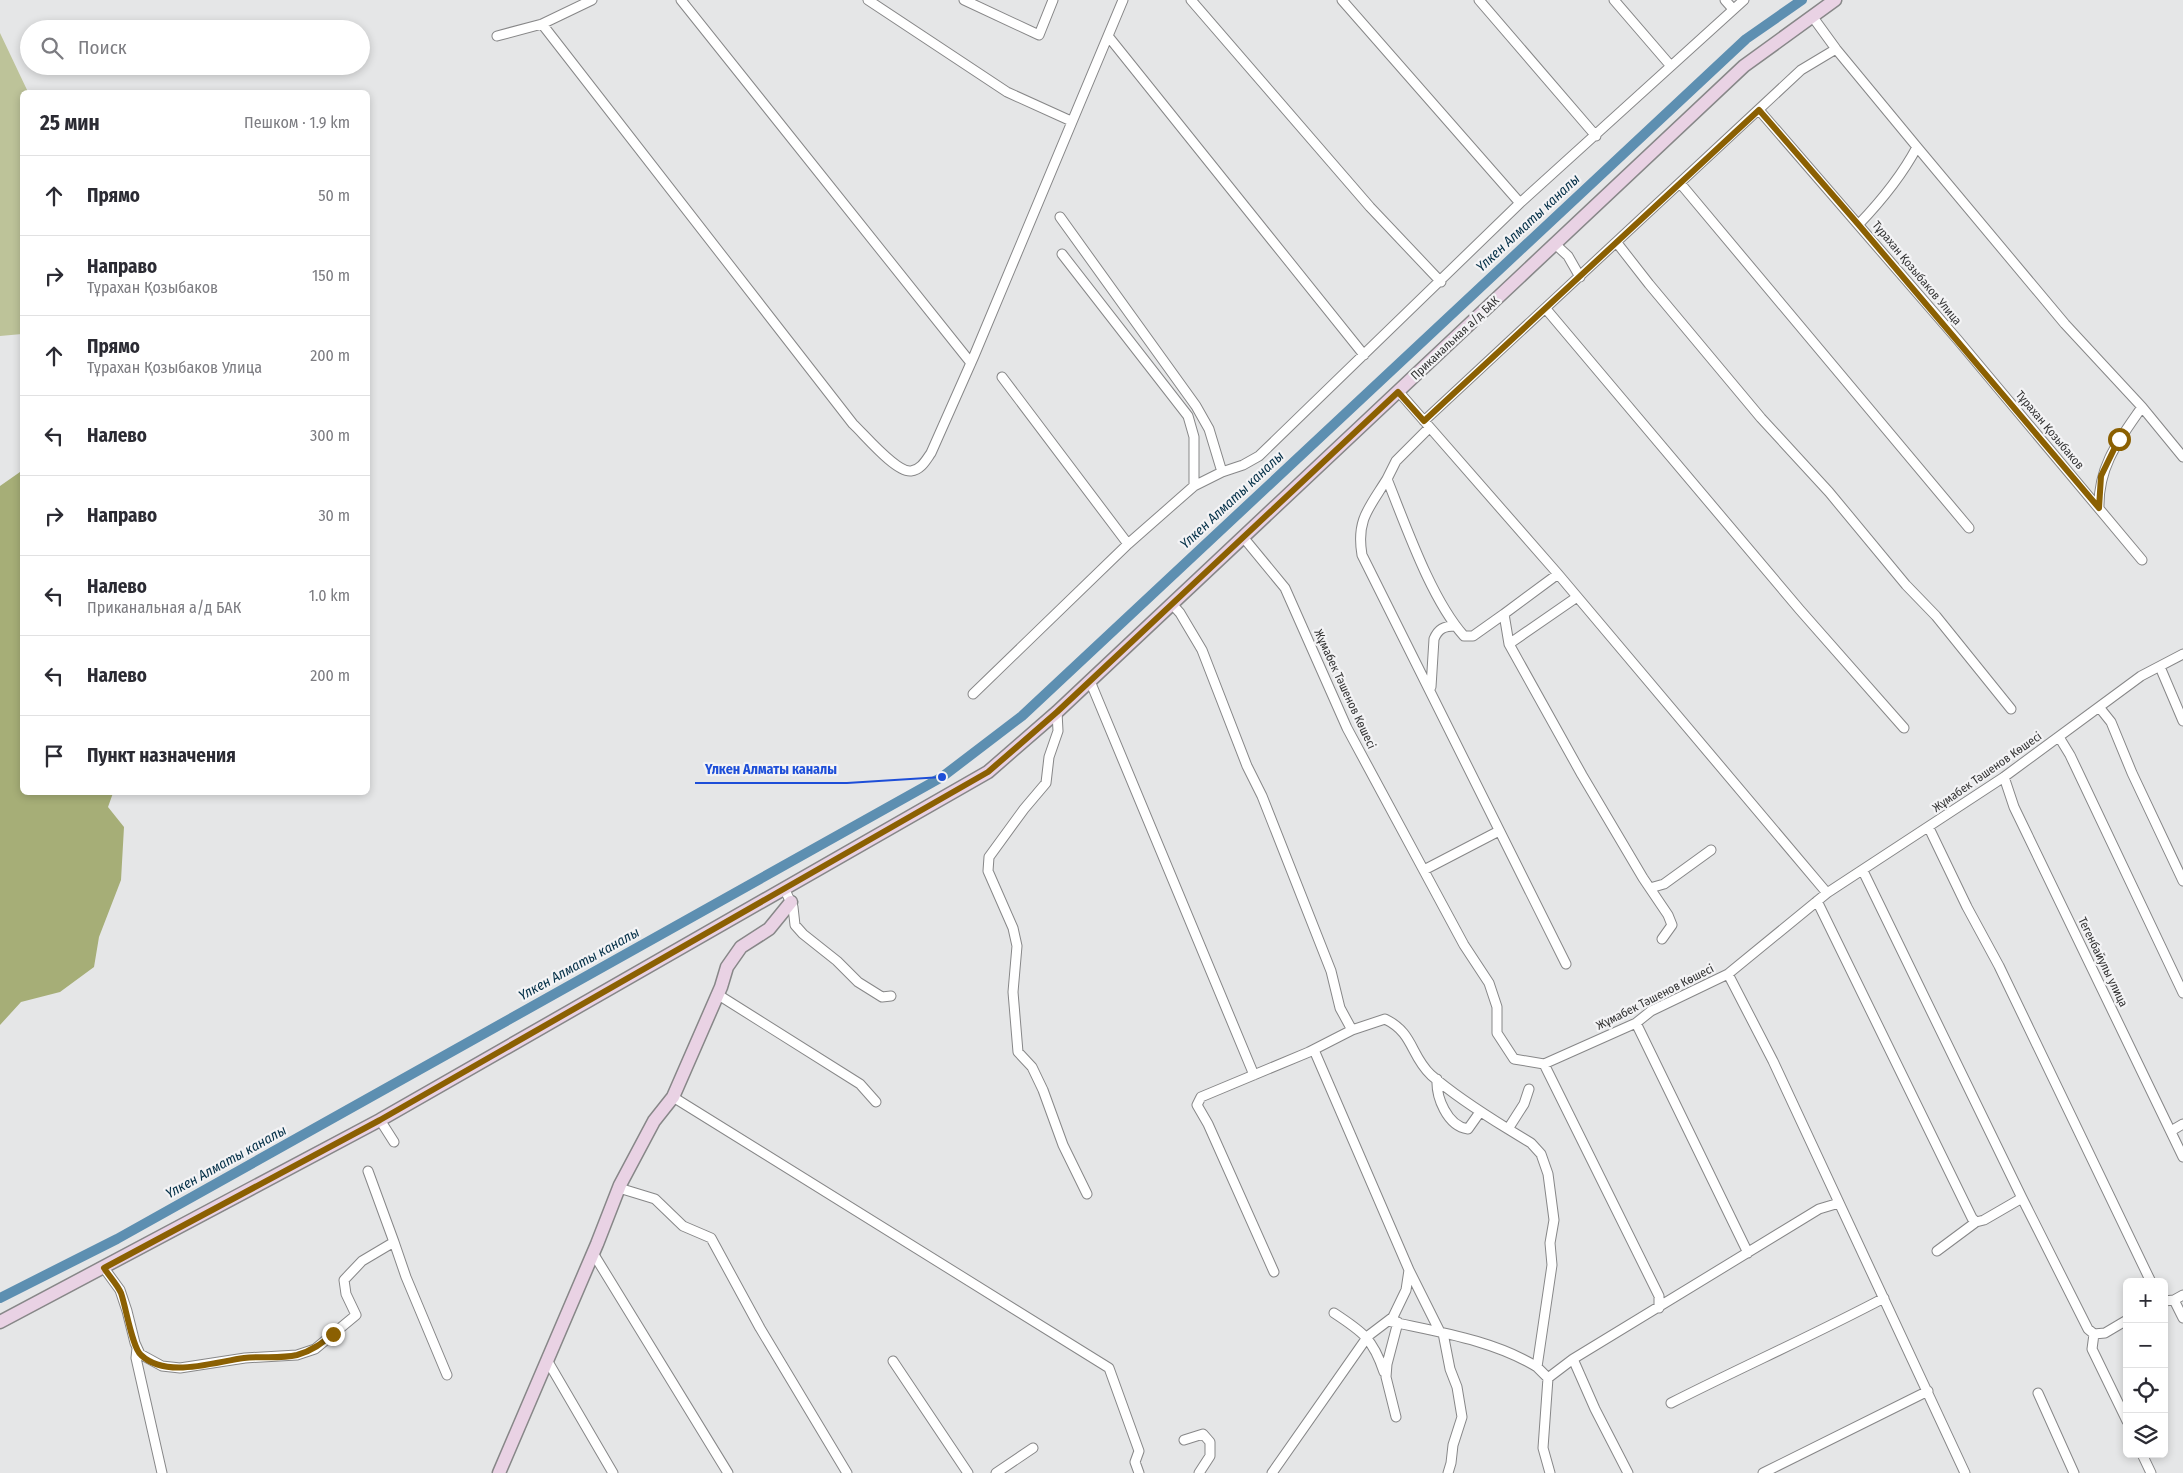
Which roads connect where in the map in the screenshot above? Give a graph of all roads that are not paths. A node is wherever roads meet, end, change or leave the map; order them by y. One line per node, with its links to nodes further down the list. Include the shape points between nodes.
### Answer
1 (592, 0): 16 (street)
2 (681, 0): 37 (street)
3 (868, 0): 22 (street, via 1007,92)
4 (964, 0): 5 (street, via 1039,35)
5 (1054, 0)
6 (1123, 0): 18 (street)
7 (1191, 0): 33 (street, via 1370,207)
8 (1342, 0): 26 (street)
9 (1479, 0): 23 (street)
10 (1614, 0): 20 (street)
11 (1725, 0): 14 (street)
12 (1744, 0): 14 (street)
13 (1835, 0): 15 (main road, Приканальная а/д БАК)
14 (1733, 9): 20 (street)
15 (1812, 16): 19 (street); 30 (main road, Приканальная а/д БАК, via 1744,66)
16 (542, 24): 17 (street); 37 (street, via 853,424 893,463 906,471 922,467)
17 (497, 36)
18 (1108, 36): 22 (street); 36 (street)
19 (1836, 48): 21 (street, via 1800,70); 24 (street)
20 (1670, 66): 23 (street)
21 (1759, 110): 25 (street); 28 (street, Тұрахан Қозыбаков Улица)
22 (1071, 121): 37 (street)
23 (1596, 136): 26 (street)
24 (1917, 147): 28 (street, via 1886,196); 40 (street, via 2065,324)
25 (1680, 183): 29 (street); 47 (street)
26 (1520, 203): 33 (street)
27 (1060, 217): 43 (street, via 1196,406 1209,429)
28 (1858, 224): 35 (street, Тұрахан Қозыбаков Улица)
29 (1617, 243): 32 (street); 63 (street, via 1762,418 1936,616)
30 (1555, 244): 32 (street, via 1568,256); 39 (main road, Приканальная а/д БАК)
31 (1062, 254): 45 (street, via 1188,416 1194,437)
32 (1580, 277): 34 (street)
33 (1440, 282): 36 (street)
34 (1546, 309): 41 (street); 66 (street)
35 (1957, 339): 46 (street, Тұрахан Қозыбаков)
36 (1364, 355): 43 (street, via 1260,456)
37 (971, 363)
38 (1002, 377): 49 (street)
39 (1398, 392): 41 (street); 48 (main road, Приканальная а/д БАК)
40 (2142, 407): 42 (street); 46 (street, via 2119,439 2101,476)
41 (1426, 424): 44 (street, via 1396,461); 51 (street)
42 (2183, 457)
43 (1222, 472): 45 (street)
44 (1387, 479): 55 (street, via 1426,573); 60 (street, via 1364,517 1358,537 1362,556)
45 (1194, 486): 49 (street)
46 (2099, 508): 50 (street, Тұрахан Қозыбаков)
47 (1969, 528)
48 (1243, 537): 53 (main road, Приканальная а/д БАК); 72 (street, Жұмабек Тәшенов Көшесі, via 1285,588 1347,728)
49 (1128, 544): 61 (street)
50 (2142, 560)
51 (1558, 574): 52 (street); 54 (street)
52 (1577, 597): 56 (street); 77 (street)
53 (1172, 604): 59 (main road, Приканальная а/д БАК); 87 (street, via 1202,650 1331,971 1340,1008)
54 (1504, 614): 55 (street, via 1473,636 1464,636); 56 (street)
55 (1455, 626): 60 (street, via 1443,627 1434,639)
56 (1509, 644): 76 (street)
57 (2183, 654): 58 (street, Жұмабек Тәшенов Көшесі)
58 (2160, 667): 62 (street, Жұмабек Тәшенов Көшесі, via 2141,676); 65 (street)
59 (1090, 681): 64 (main road, Приканальная а/д БАК); 90 (street)
60 (1430, 690): 70 (street)
61 (973, 694)
62 (2099, 707): 67 (street, Жұмабек Тәшенов Көшесі); 74 (street, via 2111,722)
63 (2010, 709)
64 (1057, 712): 75 (main road, Приканальная а/д БАК, via 988,772); 104 (street, via 1058,731 1049,758 1046,783 989,857 988,871 1014,928 1017,946 1013,992 1018,1052 1032,1067 1063,1145)
65 (2183, 721)
66 (1904, 728)
67 (2059, 737): 68 (street, Жұмабек Тәшенов Көшесі); 83 (street)
68 (2004, 777): 69 (street, Жұмабек Тәшенов Көшесі); 99 (street, Тегенбайулы улица, via 2014,807)
69 (1929, 828): 73 (street, Жұмабек Тәшенов Көшесі); 115 (street)
70 (1499, 831): 72 (street); 81 (street)
71 (1711, 850): 76 (street, via 1664,884)
72 (1424, 870): 89 (street, Жұмабек Тәшенов Көшесі, via 1464,945 1489,983 1497,1007 1497,1033 1514,1059)
73 (1863, 871): 77 (street, Жұмабек Тәшенов Көшесі); 105 (street)
74 (2183, 881)
75 (784, 888): 78 (street); 96 (main road, Приканальная а/д БАК)
76 (1650, 888): 80 (street, via 1672,925)
77 (1827, 893): 79 (street, Жұмабек Тәшенов Көшесі)
78 (791, 902): 84 (main road, via 769,929 741,948 727,967); 85 (street, via 795,925 802,934 858,982 882,997)
79 (1818, 902): 82 (street, Жұмабек Тәшенов Көшесі); 107 (street)
80 (1662, 939)
81 (1566, 964)
82 (1728, 974): 86 (street, Жұмабек Тәшенов Көшесі, via 1651,1011); 106 (street, via 1773,1060)
83 (2183, 993)
84 (717, 994): 93 (main road); 94 (street, via 860,1084)
85 (891, 996)
86 (1636, 1023): 89 (street, Жұмабек Тәшенов Көшесі); 111 (street)
87 (1352, 1030): 88 (street); 91 (street, via 1385,1019 1397,1025 1406,1034 1417,1058)
88 (1314, 1050): 90 (street); 113 (street)
89 (1544, 1064): 120 (street, via 1659,1296)
90 (1254, 1075): 114 (street, via 1201,1097 1198,1105)
91 (1437, 1079): 95 (street); 95 (street, via 1440,1099 1454,1123 1468,1129)
92 (1529, 1089): 98 (street, via 1524,1104)
93 (673, 1097): 103 (main road, via 654,1121); 153 (street, via 1109,1368 1138,1451 1135,1462)
94 (876, 1102)
95 (1480, 1112): 98 (street)
96 (380, 1120): 100 (street); 112 (main road, Приканальная а/д БАК)
97 (2183, 1124): 99 (street)
98 (1508, 1129): 134 (street, via 1531,1143 1541,1154 1548,1174 1554,1220 1550,1244 1552,1265)
99 (2170, 1131): 101 (street, Тегенбайулы улица)
100 (394, 1142)
101 (2183, 1157)
102 (368, 1171): 108 (street)
103 (619, 1188): 110 (main road); 150 (street, via 655,1199 683,1226 711,1238 760,1328)
104 (1087, 1194)
105 (2022, 1198): 107 (street); 128 (street, via 2088,1329)
106 (1839, 1203): 111 (street, via 1819,1209); 117 (street)
107 (1976, 1222): 109 (street)
108 (394, 1242): 130 (street, via 362,1260 344,1280 346,1294 356,1315 315,1349 284,1357 245,1358 180,1368 162,1366 140,1354); 135 (street)
109 (1937, 1251)
110 (593, 1253): 132 (main road); 149 (street)
111 (1748, 1253): 120 (street)
112 (104, 1268): 124 (main road, Приканальная а/д БАК); 130 (street, via 120,1290)
113 (1410, 1270): 123 (street, via 1406,1290 1393,1317); 127 (street)
114 (1274, 1272)
115 (2149, 1278)
116 (2183, 1295): 118 (street)
117 (1884, 1298): 138 (street); 140 (street)
118 (2174, 1300): 119 (street); 122 (street)
119 (2168, 1301)
120 (1659, 1308): 131 (street)
121 (1334, 1312): 129 (street)
122 (2183, 1318)
123 (1388, 1320): 125 (street); 129 (street)
124 (0, 1322)
125 (1398, 1322): 127 (street); 136 (street)
126 (2123, 1322): 128 (street, via 2105,1333)
127 (1441, 1332): 134 (street, via 1493,1347); 156 (street, via 1462,1418)
128 (2094, 1334): 141 (street, via 2092,1349)
129 (1367, 1338): 136 (street, via 1375,1348); 155 (street)
130 (137, 1348): 146 (street, via 136,1358)
131 (1573, 1359): 137 (street); 158 (street)
132 (547, 1360): 147 (main road); 148 (street)
133 (893, 1360): 151 (street)
134 (1537, 1367): 137 (street)
135 (447, 1375)
136 (1386, 1377): 142 (street)
137 (1548, 1378): 157 (street, via 1544,1448)
138 (1928, 1391): 159 (street); 160 (street)
139 (2038, 1393): 161 (street)
140 (1671, 1403)
141 (2123, 1413)
142 (1396, 1417)
143 (1184, 1440): 154 (street, via 1203,1434 1210,1442 1210,1456)
144 (1033, 1448): 152 (street)
145 (2144, 1458): 162 (street)
146 (162, 1473)
147 (499, 1473)
148 (613, 1473)
149 (728, 1473)
150 (848, 1473)
151 (968, 1473)
152 (996, 1473)
153 (1139, 1473)
154 (1199, 1473)
155 (1272, 1473)
156 (1448, 1473)
157 (1550, 1473)
158 (1628, 1473)
159 (1763, 1473)
160 (1965, 1473)
161 (2074, 1473)
162 (2151, 1473)

